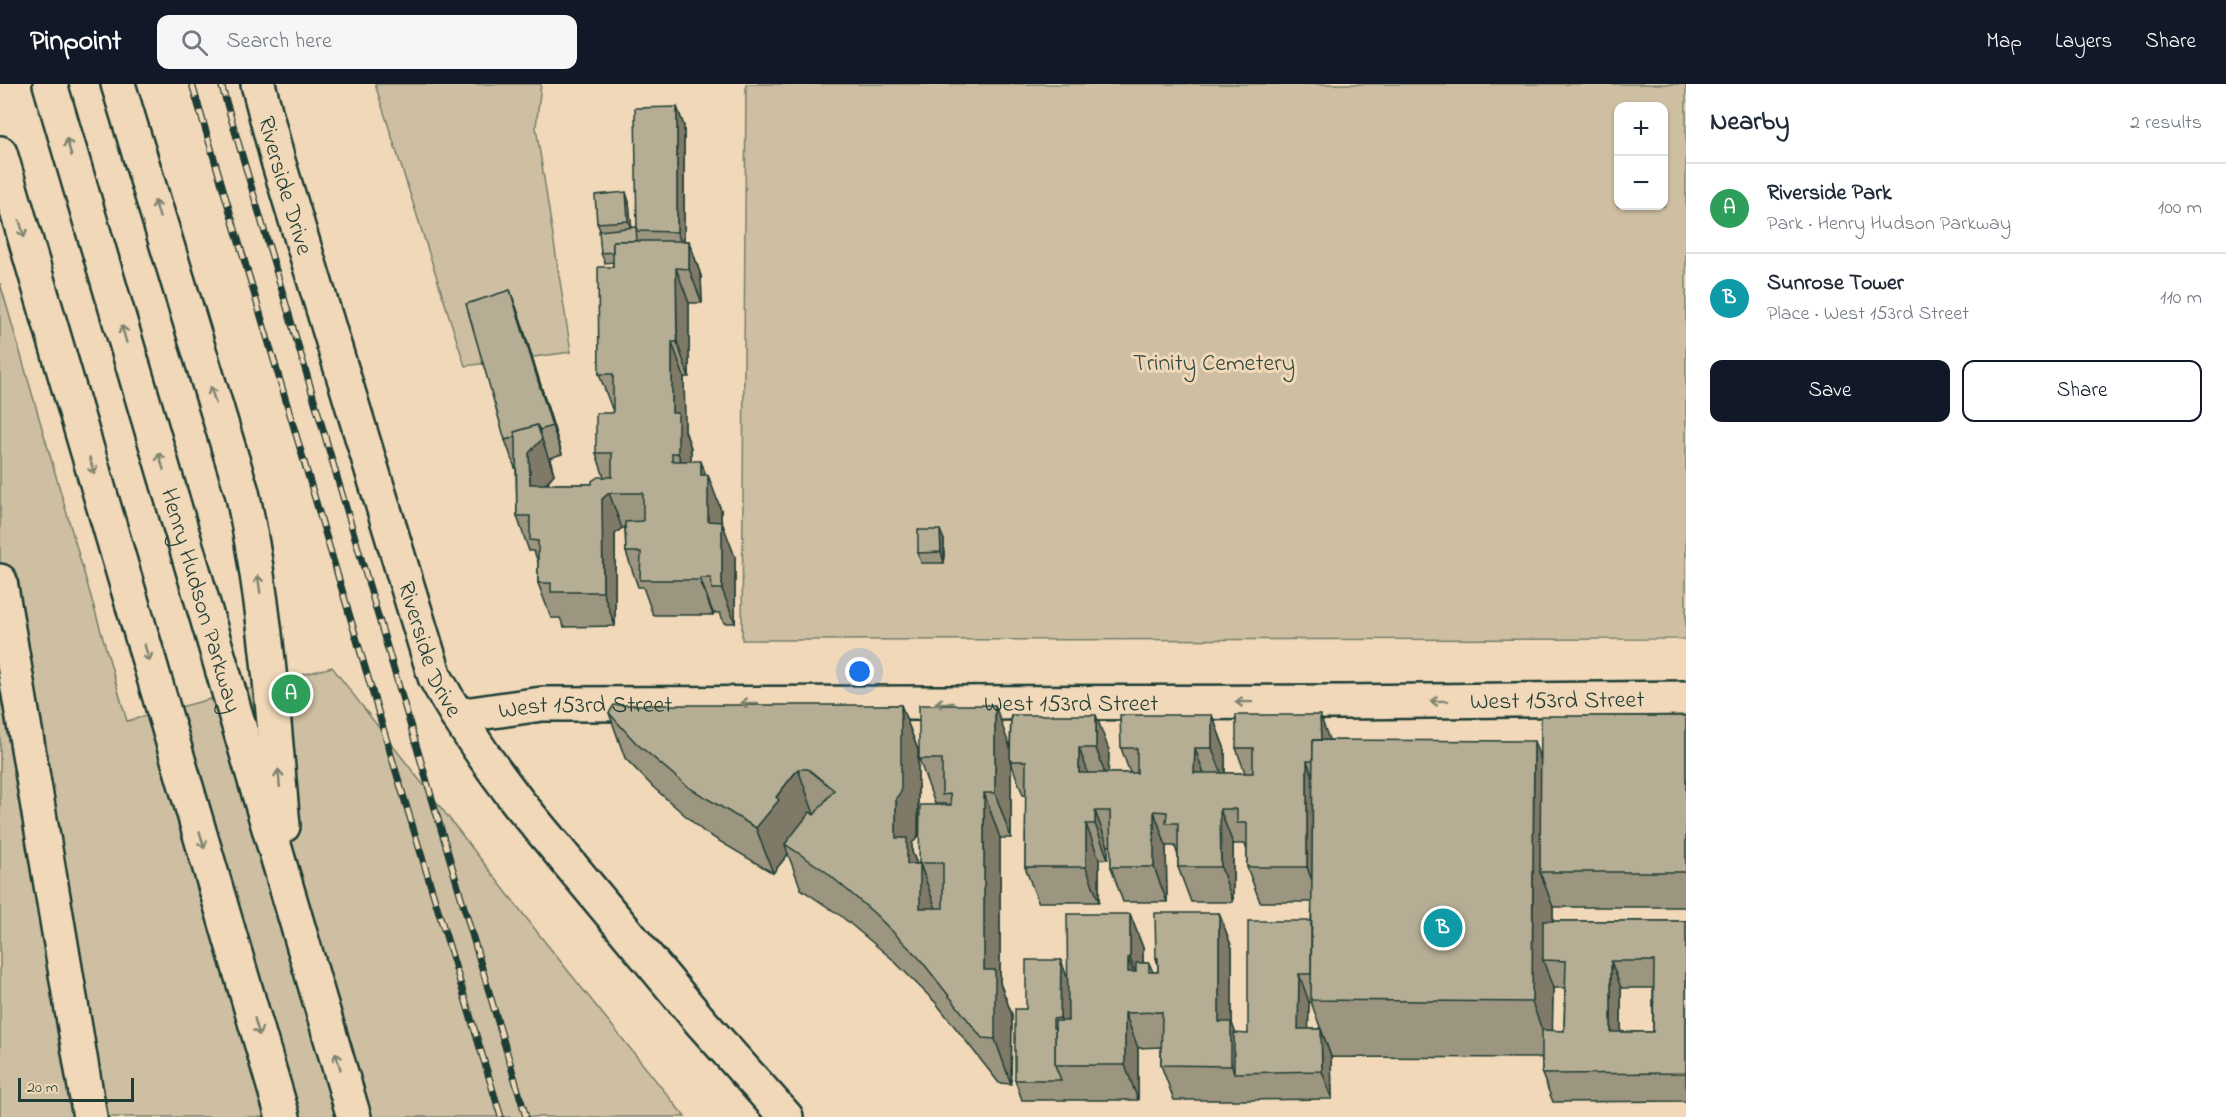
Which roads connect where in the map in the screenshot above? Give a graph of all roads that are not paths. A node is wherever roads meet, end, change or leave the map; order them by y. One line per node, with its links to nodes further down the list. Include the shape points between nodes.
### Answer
1 (50, 84): 8 (main road, Henry Hudson Parkway, one-way to 1)
2 (118, 84): 8 (main road, one-way to 2, via 268,654 251,532 227,440)
3 (258, 84): 7 (main road, Riverside Drive, via 278,162 435,677)
4 (0, 153): 10 (main road, one-way to 10)
5 (0, 581): 9 (main road)
6 (1686, 698): 7 (main road, West 153rd Street, one-way to 7, via 542,704)
7 (457, 716): 12 (main road, Riverside Drive, via 491,767 561,853 700,1022)
8 (290, 899): 11 (main road, Henry Hudson Parkway, one-way to 8)
9 (90, 1117)
10 (283, 1117)
11 (354, 1117)
12 (786, 1117)

